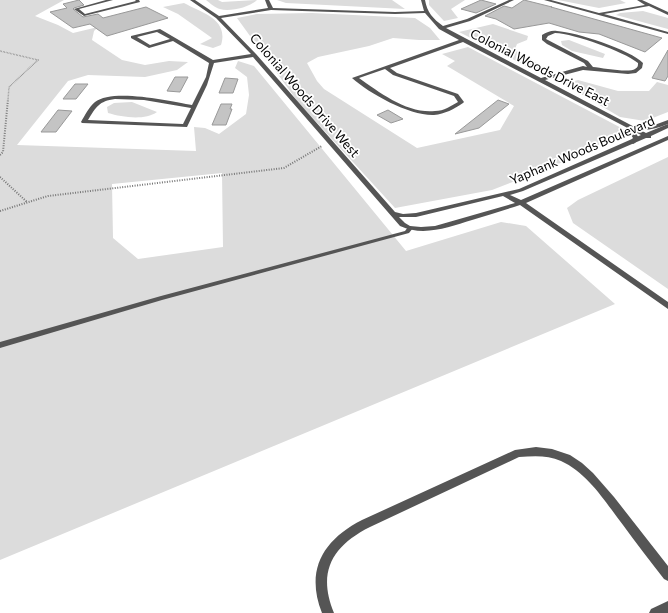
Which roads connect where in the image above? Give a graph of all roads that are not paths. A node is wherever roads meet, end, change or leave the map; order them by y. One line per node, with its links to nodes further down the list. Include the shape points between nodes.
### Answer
1 (111, 0): 2 (street, via 76,9 84,15 138,2)
2 (137, 0)
3 (192, 0): 16 (street, Colonial Woods Drive West)
4 (267, 0): 12 (street)
5 (423, 0): 13 (street, Colonial Woods Drive East)
6 (496, 0): 10 (street)
7 (512, 0): 10 (street)
8 (546, 0): 15 (street)
9 (639, 0): 11 (street)
10 (505, 3): 17 (street, via 462,23)
11 (650, 5): 14 (street); 15 (street)
12 (271, 9): 13 (street); 16 (street)
13 (426, 12): 17 (street, Colonial Woods Drive East)
14 (668, 14)
15 (599, 15): 18 (street)
16 (218, 17): 21 (street, Colonial Woods Drive West)
17 (441, 28): 20 (street, Colonial Woods Drive East)
18 (668, 33)
19 (174, 39): 19 (street, via 158,30 133,37 149,47); 22 (street)
20 (463, 40): 23 (street); 25 (street, Colonial Woods Drive East)
21 (254, 54): 22 (street); 37 (street, Colonial Woods Drive West)
22 (212, 62): 26 (street, via 212,68)
23 (387, 68): 23 (street, via 355,78 388,98 421,113 435,114 447,111 461,102 456,95 395,74)
24 (591, 68): 24 (street, via 628,72 636,71 641,63 624,54 573,36 554,32 544,36 549,43 586,62); 25 (street)
25 (540, 80): 28 (street, Colonial Woods Drive East)
26 (194, 107): 26 (street, via 185,126 84,122 98,101 103,98 132,97)
27 (668, 122): 28 (street, via 648,129)
28 (629, 126): 30 (street, Colonial Woods Drive East); 32 (street, via 636,138)
29 (668, 126): 30 (street, Yaphank Woods Boulevard)
30 (647, 136): 32 (street, Yaphank Woods Boulevard); 33 (street, Colonial Woods Drive East)
31 (668, 138): 33 (street, Yaphank Woods Boulevard)
32 (633, 142): 34 (street, Yaphank Woods Boulevard)
33 (659, 142): 36 (street, Yaphank Woods Boulevard)
34 (589, 161): 35 (street, Yaphank Woods Boulevard); 36 (street, via 587,166 530,191 524,196)
35 (506, 195): 36 (street, Yaphank Woods Boulevard); 37 (street, Yaphank Woods Boulevard, via 416,215)
36 (521, 204): 38 (street, Yaphank Woods Boulevard, via 442,227); 39 (street, Yaphank Woods Boulevard)
37 (393, 214): 38 (street, via 396,221)
38 (410, 228): 40 (lane, via 402,234 161,298)
39 (668, 306)
40 (0, 345)
41 (668, 575): 43 (street, via 588,473 557,454 527,451 363,526 338,542 328,558 321,584)
42 (668, 607): 44 (street)
43 (328, 613)
44 (655, 613)

